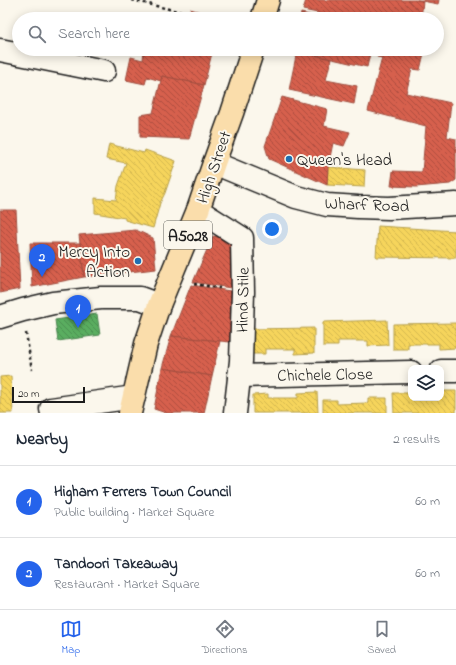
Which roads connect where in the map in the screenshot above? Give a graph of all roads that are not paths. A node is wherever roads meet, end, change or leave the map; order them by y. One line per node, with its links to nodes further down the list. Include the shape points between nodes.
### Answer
1 (268, 0): 2 (main road)
2 (264, 12)
3 (0, 50): 4 (street)
4 (12, 52)
5 (31, 56): 7 (street)
6 (251, 56): 8 (main road, High Street / A5028)
7 (104, 70)
8 (214, 163): 9 (street, Wharf Road, via 296,197 327,205 388,208); 10 (main road, High Street / A5028)
9 (456, 204)
10 (198, 210): 11 (main road, High Street / A5028); 16 (street, Hind Stile, via 242,238 243,292)
11 (159, 305): 12 (street, via 140,298 101,298 53,303); 17 (main road, A5028, via 146,344)
12 (0, 317)
13 (444, 371): 14 (street)
14 (456, 371)
15 (408, 372): 16 (street, Chichele Close)
16 (239, 376): 19 (street, Hind Stile)
17 (132, 405): 18 (street, via 51,409)
18 (52, 413)
19 (235, 413)

